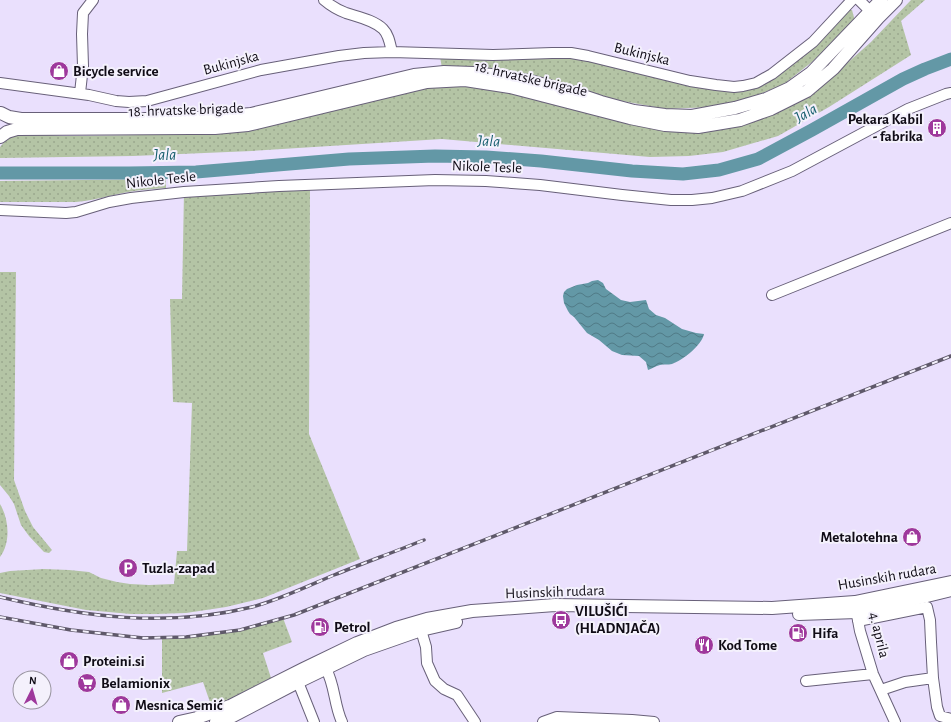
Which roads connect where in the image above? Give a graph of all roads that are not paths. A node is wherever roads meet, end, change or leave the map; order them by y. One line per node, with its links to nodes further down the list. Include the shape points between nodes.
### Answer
1 (92, 0): 10 (street, via 83,13)
2 (324, 0): 8 (street, via 331,6 373,22 383,29 390,41)
3 (852, 0): 8 (street, Bukinjska, via 812,42 772,74 743,86 690,81 571,53 493,55)
4 (860, 0): 7 (street)
5 (881, 0): 7 (main road, 18. hrvatske brigade)
6 (896, 0): 7 (main road, 18. hrvatske brigade)
7 (874, 14): 12 (main road, 18. hrvatske brigade, via 811,73 790,88 766,99 735,108 692,116 634,111 534,82 473,72 414,75 251,114 217,117 20,119); 13 (main road, 18. hrvatske brigade, via 833,70 807,91 771,109 740,120 698,126 665,125 510,87 465,80 427,82 248,124 215,128 17,129 7,132)
8 (392, 52): 10 (street, Bukinjska, via 339,56 268,68 146,101 116,101)
9 (0, 83): 10 (street, Bukinjska)
10 (80, 93)
11 (951, 93): 14 (street, Nikole Tesle, via 908,109 792,171 742,191 712,198 672,200 540,185 435,180 184,192 131,198 66,213)
12 (0, 113): 13 (main road, via 4,121)
13 (0, 138)
14 (0, 210)
15 (951, 223): 16 (street)
16 (772, 295)
17 (951, 582): 19 (main road, Husinskih rudara)
18 (951, 590): 19 (main road, Husinskih rudara)
19 (857, 612): 20 (main road, Husinskih rudara, via 772,616 557,613 472,618); 22 (street, 4. aprila); 23 (street, Husinskih rudara, via 927,607); 28 (main road, Husinskih rudara, via 772,608 555,605 472,611 427,619 396,628 357,643 230,706)
20 (421, 630): 21 (main road, Husinskih rudara, via 364,650); 32 (street, via 427,663 435,681 457,695)
21 (326, 669): 25 (main road, Husinskih rudara); 31 (street, via 330,675)
22 (873, 674): 24 (street, 4. aprila); 26 (street, 4. aprila)
23 (933, 678): 26 (street, via 905,682); 27 (street, Husinskih rudara, via 940,716)
24 (806, 681)
25 (298, 682): 29 (main road, Husinskih rudara, via 229,718); 30 (street)
26 (881, 690): 35 (street, 4. aprila)
27 (951, 718)
28 (180, 722)
29 (216, 722)
30 (314, 722)
31 (342, 722)
32 (475, 722)
33 (543, 722): 34 (street, via 557,717)
34 (654, 722)
35 (895, 722)

